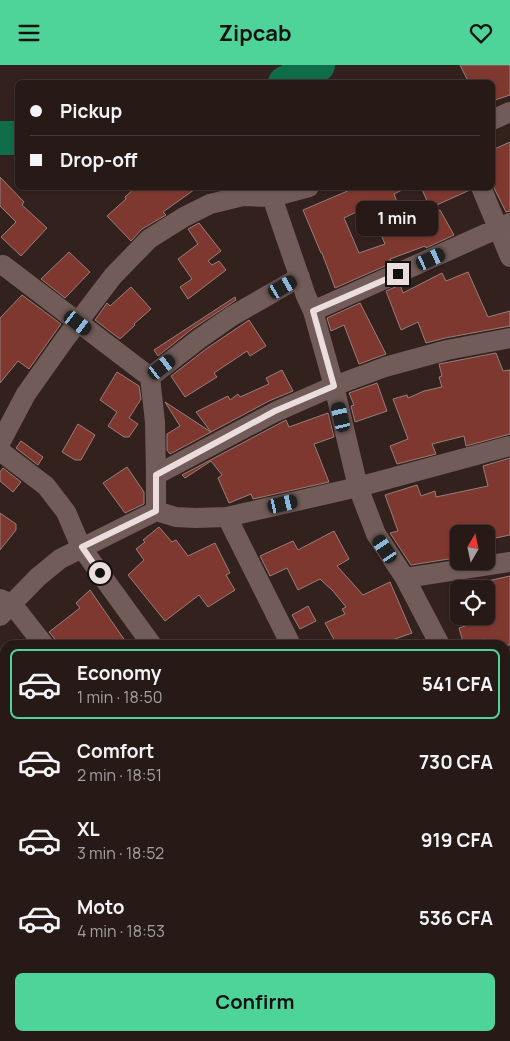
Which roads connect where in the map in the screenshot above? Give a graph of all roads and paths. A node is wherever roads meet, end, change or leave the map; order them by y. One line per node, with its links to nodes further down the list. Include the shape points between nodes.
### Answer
1 (510, 113): 2 (street)
2 (495, 119)
3 (298, 190): 5 (street)
4 (483, 190): 6 (street)
5 (272, 197): 9 (street); 11 (street, via 243,197 210,205 149,239 113,275)
6 (503, 226): 7 (street); 10 (street)
7 (510, 257)
8 (3, 265): 11 (street)
9 (300, 277): 10 (street); 13 (street, via 232,316)
10 (313, 311): 14 (street)
11 (78, 323): 13 (street); 15 (street, via 26,393)
12 (510, 338): 14 (street, via 447,350 385,367)
13 (150, 377): 18 (street)
14 (334, 386): 18 (street, via 275,411); 19 (street)
15 (0, 443)
16 (510, 446): 19 (street)
17 (0, 451): 22 (street, via 46,486 66,512)
18 (156, 475): 20 (street)
19 (358, 487): 21 (street); 24 (street, via 376,534)
20 (156, 511): 21 (street, via 176,517); 22 (street)
21 (227, 517): 28 (street)
22 (82, 547): 25 (street, via 60,559); 27 (street)
23 (510, 562): 24 (street)
24 (405, 578): 29 (street)
25 (4, 606): 26 (street)
26 (39, 640)
27 (148, 640)
28 (288, 640)
29 (437, 640)

